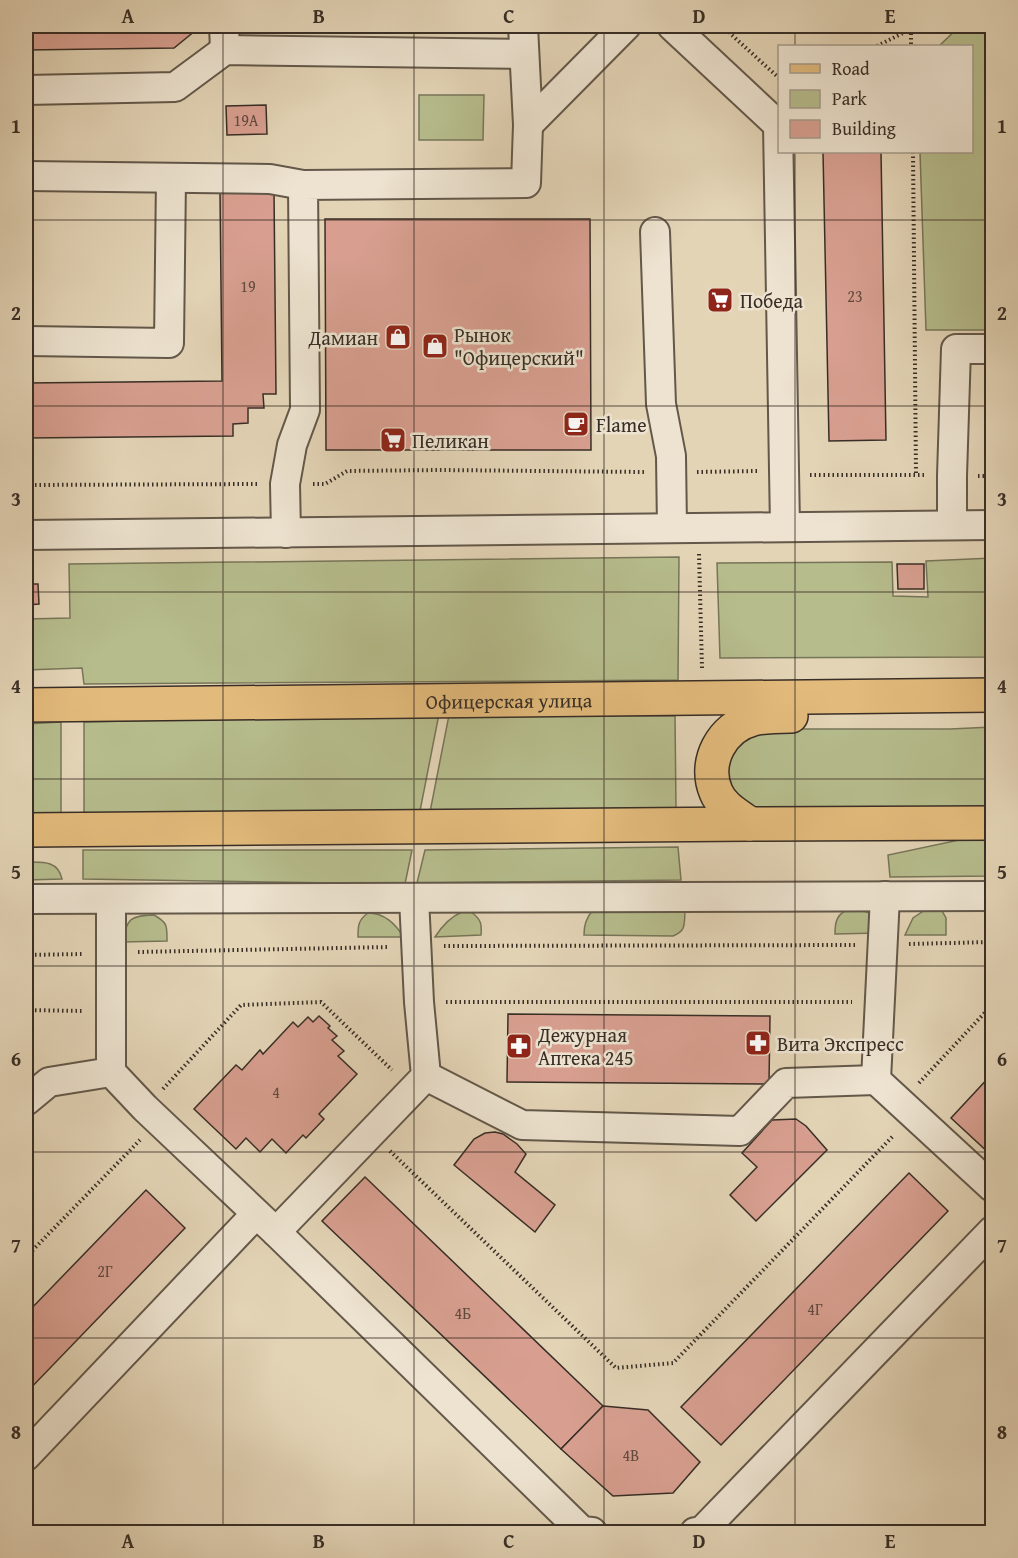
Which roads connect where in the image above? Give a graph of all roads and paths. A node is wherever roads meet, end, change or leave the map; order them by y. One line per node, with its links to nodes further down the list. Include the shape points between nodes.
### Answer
1 (523, 26): 10 (street)
2 (626, 26): 13 (street)
3 (672, 26): 14 (street)
4 (722, 26): 11 (path)
5 (917, 26): 6 (path)
6 (911, 29): 8 (path); 9 (path)
7 (224, 38): 10 (street); 12 (street, via 175,87)
8 (879, 45)
9 (911, 45)
10 (523, 54): 13 (street)
11 (778, 77)
12 (26, 90)
13 (528, 125): 19 (street, via 526,183)
14 (778, 126)
15 (778, 153): 23 (street)
16 (913, 153): 25 (path)
17 (26, 176): 18 (street)
18 (171, 178): 19 (street, via 270,179); 21 (street, via 169,343)
19 (303, 185): 28 (street, via 305,410 292,445)
20 (655, 232): 24 (street, via 661,404)
21 (26, 341)
22 (993, 349): 26 (street, via 956,349)
23 (784, 470): 24 (path); 25 (path, via 812,475); 32 (street)
24 (671, 473): 28 (path, via 347,471 325,484); 33 (street)
25 (916, 475): 26 (path)
26 (952, 476): 27 (path); 30 (street)
27 (993, 476)
28 (285, 484): 29 (path); 34 (street)
29 (26, 485)
30 (952, 525): 31 (street); 32 (street)
31 (993, 525)
32 (785, 527): 33 (street)
33 (672, 528): 34 (street)
34 (286, 532): 35 (street)
35 (26, 535)
36 (699, 550): 37 (path)
37 (702, 668)
38 (993, 694): 40 (main road, Офицерская улица)
39 (993, 700): 42 (main road, via 896,715 752,719 721,741 712,759 716,793 730,810)
40 (26, 705)
41 (993, 823): 42 (main road)
42 (750, 824): 43 (main road)
43 (26, 830)
44 (885, 896): 45 (street); 46 (street); 50 (street)
45 (993, 896)
46 (414, 898): 48 (street); 51 (street)
47 (26, 899): 48 (street)
48 (111, 899): 52 (street)
49 (993, 942): 50 (path)
50 (883, 945): 51 (path); 55 (street)
51 (416, 946): 52 (path); 54 (street)
52 (111, 953): 53 (path); 58 (street)
53 (26, 955)
54 (419, 1002): 55 (path); 61 (street)
55 (880, 1002): 62 (street)
56 (993, 1005): 65 (path, via 919,1081)
57 (26, 1010): 58 (path)
58 (111, 1011): 59 (street)
59 (111, 1072): 63 (street, via 49,1082); 64 (street)
60 (398, 1076): 64 (path, via 321,1002 241,1005)
61 (426, 1076): 62 (street, via 522,1125 740,1131 786,1083); 66 (street)
62 (876, 1080): 65 (street)
63 (26, 1101)
64 (145, 1108): 68 (street); 70 (path, via 142,1138)
65 (910, 1111): 66 (path, via 901,1128 673,1363 616,1368); 67 (street)
66 (372, 1134): 68 (street)
67 (993, 1187)
68 (266, 1223): 71 (street); 72 (street, via 582,1531)
69 (993, 1232): 73 (street, via 702,1531)
70 (26, 1257)
71 (26, 1456)
72 (592, 1533)
73 (695, 1533)

